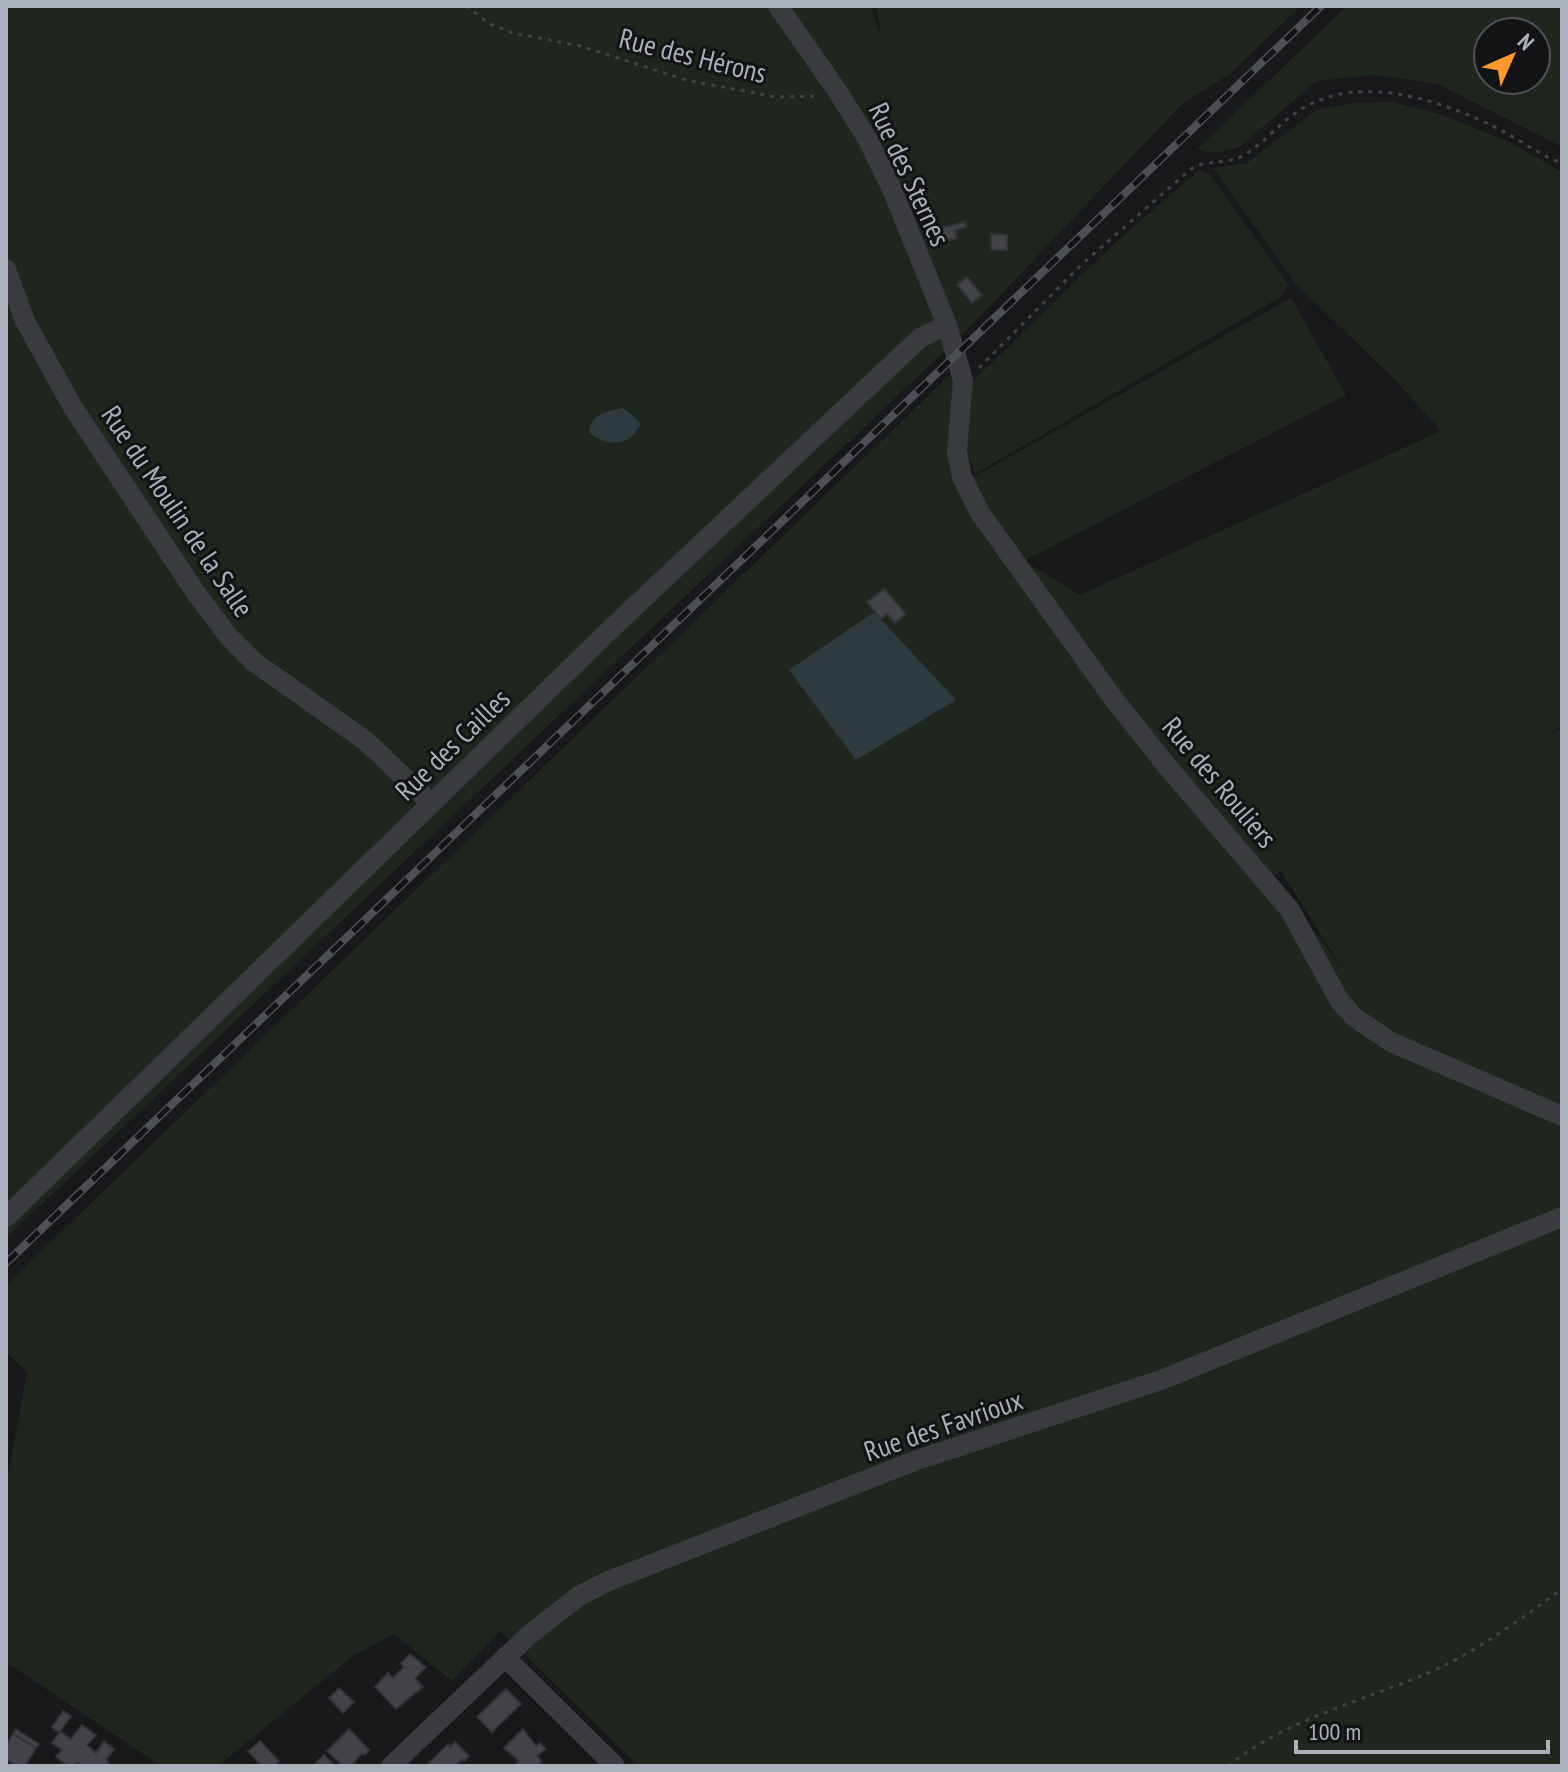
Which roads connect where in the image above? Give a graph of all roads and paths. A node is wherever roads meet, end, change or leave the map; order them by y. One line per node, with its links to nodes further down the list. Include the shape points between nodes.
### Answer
1 (466, 6): 3 (path, Rue des Hérons, via 513,33 581,46 686,80 776,97)
2 (778, 6): 6 (street, Rue des Sternes, via 868,140)
3 (822, 98)
4 (1562, 163): 7 (path, via 1432,102 1369,92 1315,101 1243,156 1191,169 1081,265)
5 (6, 269): 8 (street, Rue du Moulin de la Salle, via 25,321 72,406 229,637 254,662 366,741)
6 (947, 325): 7 (street, Rue des Sternes); 8 (street, Rue des Cailles, via 920,338)
7 (963, 380): 10 (street, Rue des Rouliers, via 957,451 962,477 980,513 1113,698)
8 (431, 803): 12 (street, Rue des Cailles)
9 (1299, 886): 10 (street)
10 (1279, 896): 11 (street, Rue des Rouliers, via 1312,945 1339,1000 1363,1024 1416,1054)
11 (1562, 1116)
12 (6, 1217)
13 (1562, 1217): 15 (street, Rue des Favrioux, via 1161,1380 917,1460 637,1568 579,1596)
14 (1562, 1589): 18 (path, via 1463,1657 1298,1725)
15 (505, 1657): 16 (street, Rue des Favrioux); 17 (street)
16 (391, 1766)
17 (615, 1766)
18 (1228, 1766)

